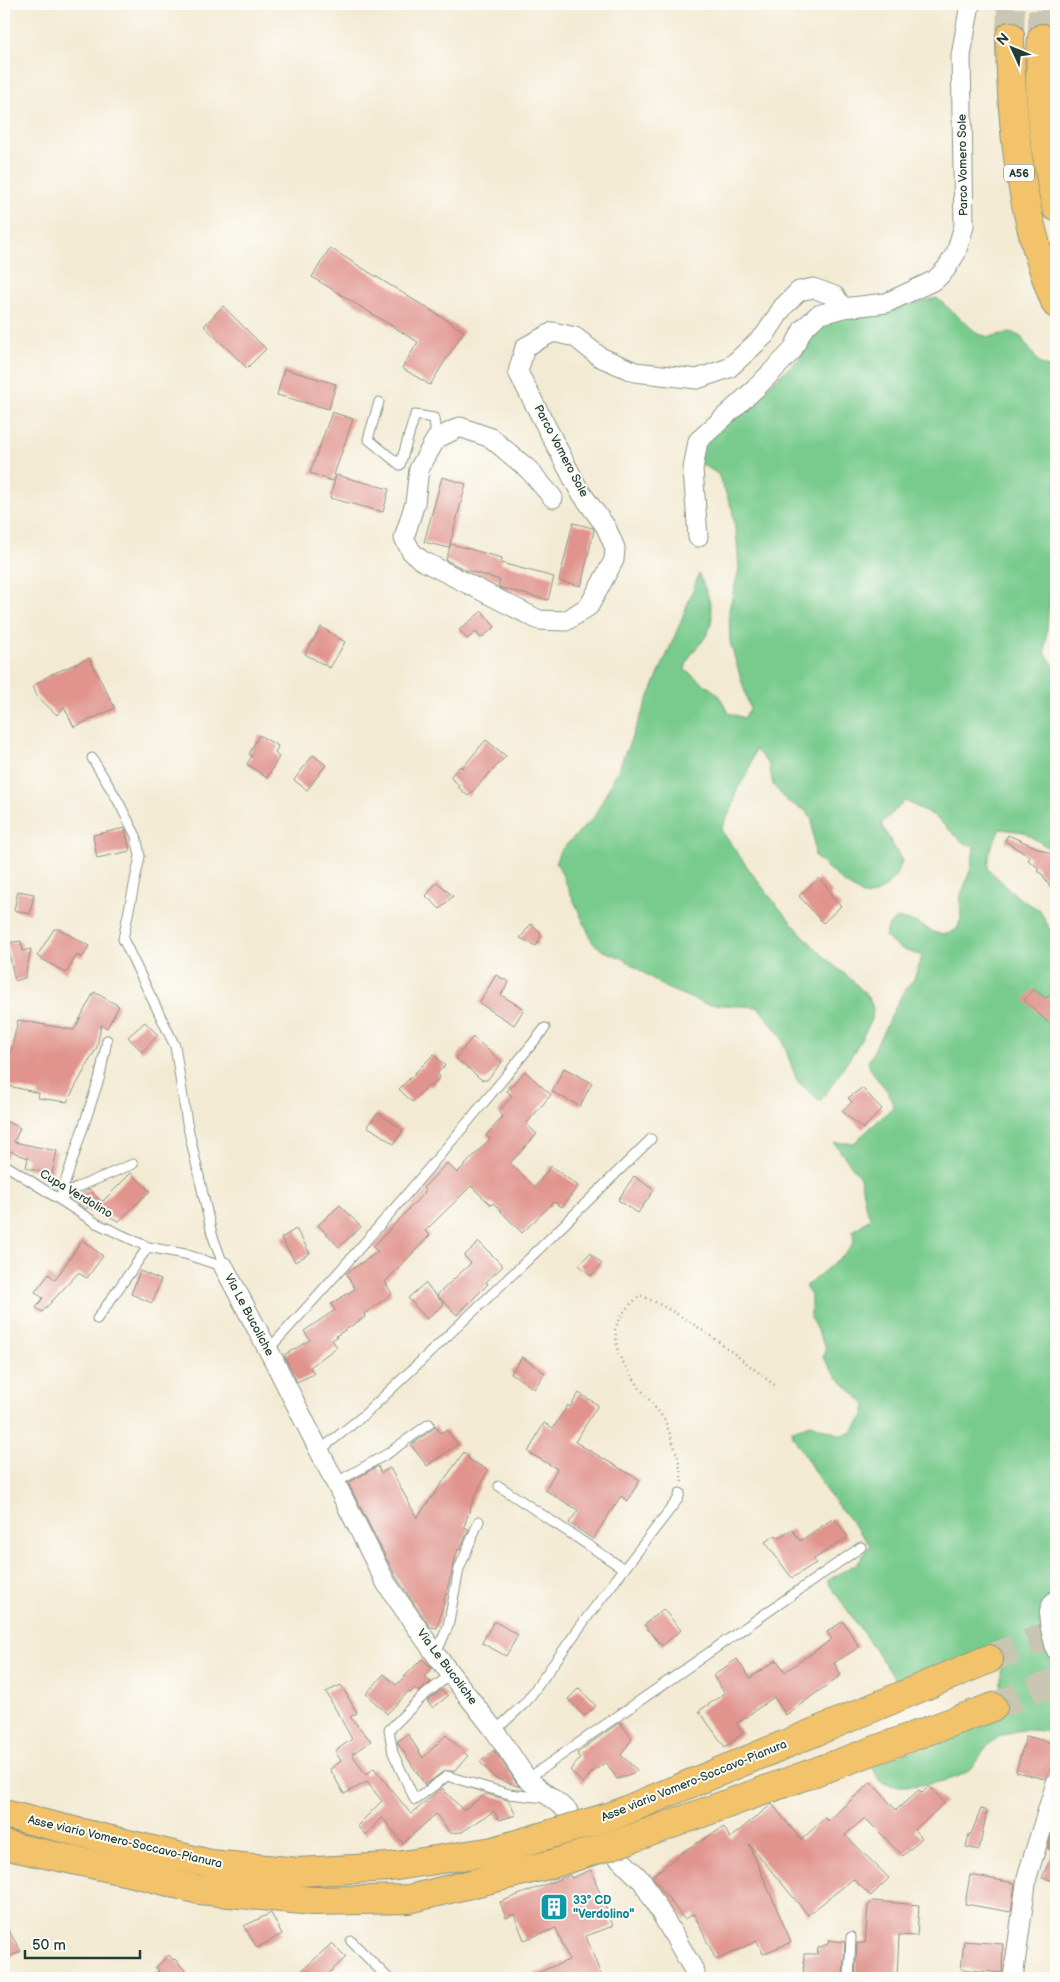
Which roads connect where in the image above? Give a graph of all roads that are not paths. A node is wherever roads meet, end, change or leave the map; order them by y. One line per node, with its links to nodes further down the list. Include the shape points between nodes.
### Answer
1 (970, 4): 6 (street, Parco Vomero Sole, via 961,56 964,226 956,253 935,280 918,289 886,303)
2 (1010, 36): 5 (highway, A56, via 1011,92 1019,172 1033,234)
3 (1046, 50): 4 (highway, A56, via 1040,77)
4 (1056, 206)
5 (1056, 304)
6 (843, 308): 8 (street, Parco Vomero Sole, via 835,296 813,288 800,291 783,307 765,335 730,368 697,379 635,372 600,356 575,337 553,332 526,347 518,372 579,490 606,527 615,548 614,560 589,606 566,621 539,620 421,560 411,551 404,538 415,503 419,469); 10 (street, Parco Vomero Sole, via 818,315 802,329 792,351 698,441 692,469)
7 (379, 402): 8 (lane, via 368,439 400,466 414,415 434,418)
8 (436, 439): 9 (street, via 460,427 491,438 529,470)
9 (553, 498)
10 (698, 537)
11 (92, 758): 19 (lane, Via Le Bucoliche, via 136,836 140,856 123,939 174,1046 189,1132 212,1234)
12 (545, 1028): 21 (lane, via 313,1302)
13 (107, 1040): 17 (lane, via 100,1076)
14 (651, 1139): 23 (lane, via 529,1260 371,1408)
15 (4, 1164): 17 (lane, Cupa Verdolino)
16 (133, 1164): 17 (lane)
17 (60, 1198): 18 (lane, Cupa Verdolino, via 96,1223)
18 (148, 1247): 19 (lane, Cupa Verdolino, via 185,1254); 20 (lane)
19 (224, 1268): 21 (street, Via Le Bucoliche)
20 (97, 1319)
21 (268, 1350): 23 (street, Via Le Bucoliche)
22 (429, 1424): 24 (lane, via 387,1454)
23 (320, 1451): 24 (street, Via Le Bucoliche)
24 (335, 1483): 32 (street, Via Le Bucoliche, via 386,1583)
25 (499, 1486): 29 (lane)
26 (680, 1493): 29 (lane)
27 (479, 1521): 32 (lane, via 459,1570 448,1626)
28 (861, 1547): 37 (lane)
29 (624, 1569): 36 (lane, via 526,1702)
30 (1056, 1600): 31 (street, via 1049,1620)
31 (1056, 1650)
32 (436, 1654): 34 (street, Via Le Bucoliche)
33 (989, 1660): 41 (highway, Asse viario Vomero-Soccavo-Pianura, bridge, via 612,1816 492,1851 390,1867 298,1872 211,1864)
34 (451, 1674): 36 (street, Via Le Bucoliche); 39 (lane, via 389,1730 393,1754 415,1800 447,1776 509,1794)
35 (993, 1707): 42 (highway, bridge, via 625,1841 552,1864 409,1899 312,1901 199,1890)
36 (495, 1731): 37 (street, Via Le Bucoliche)
37 (527, 1779): 39 (street, Via Le Bucoliche)
38 (1056, 1783): 49 (street, via 1027,1878)
39 (552, 1799): 40 (street, Via Le Bucoliche)
40 (568, 1811)
41 (4, 1814)
42 (4, 1845)
43 (617, 1856): 47 (street, via 643,1882)
44 (851, 1937): 48 (lane)
45 (351, 1941): 46 (lane)
46 (388, 1978)
47 (696, 1978)
48 (849, 1978)
49 (1013, 1978)

